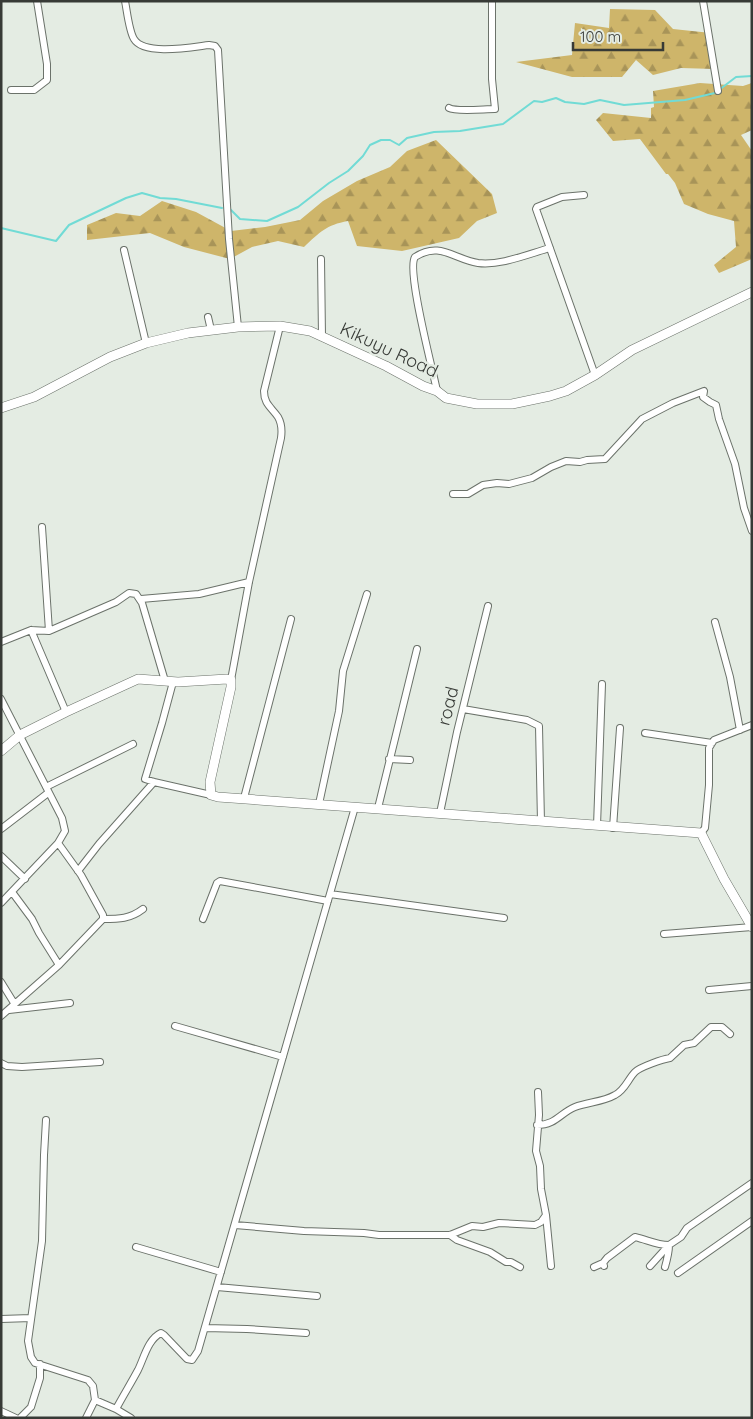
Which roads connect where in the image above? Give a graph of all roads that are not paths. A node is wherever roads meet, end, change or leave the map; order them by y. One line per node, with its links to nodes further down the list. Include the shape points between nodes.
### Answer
1 (37, 1): 5 (street, via 47,80 34,90)
2 (125, 1): 15 (street, via 133,39 139,45 158,49 215,46 218,50 229,239)
3 (492, 1): 7 (street, via 495,109 454,111)
4 (703, 1): 6 (street)
5 (11, 90)
6 (718, 91)
7 (449, 108)
8 (584, 195): 9 (street, via 562,197 537,207)
9 (550, 248): 19 (street); 20 (street, via 495,264 474,262 436,249 415,256 415,286)
10 (124, 250): 18 (street)
11 (321, 259): 17 (street)
12 (752, 292): 19 (main road, Kikuyu Road, via 632,350)
13 (208, 317): 16 (street)
14 (280, 326): 15 (main road, Kikuyu Road); 17 (main road, Kikuyu Road, via 302,329); 25 (street, via 264,399 282,426 281,438)
15 (238, 327): 16 (main road, Kikuyu Road)
16 (211, 330): 18 (main road, Kikuyu Road)
17 (322, 337): 20 (main road, Kikuyu Road)
18 (146, 344): 21 (main road, Kikuyu Road, via 110,357 34,397)
19 (595, 375): 20 (main road, Kikuyu Road, via 566,391 512,404 477,404 446,398)
20 (438, 391)
21 (1, 408)
22 (453, 494): 24 (street, via 468,494 483,485 508,484 532,478 566,461 605,459 642,419 704,391 703,397 716,405)
23 (42, 527): 32 (street)
24 (752, 531)
25 (250, 582): 27 (street, via 199,594); 35 (street)
26 (367, 594): 55 (street, via 343,671 339,711)
27 (141, 600): 32 (street, via 129,592 116,602); 36 (street)
28 (488, 606): 39 (street, road)
29 (291, 619): 54 (street)
30 (715, 622): 43 (street)
31 (31, 630): 32 (street); 33 (street); 40 (street)
32 (49, 631)
33 (1, 642)
34 (417, 649): 49 (street)
35 (231, 680): 36 (main road); 53 (main road, via 210,782)
36 (169, 682): 40 (main road, via 138,679); 51 (street, via 162,723 144,777)
37 (602, 684): 60 (street)
38 (1, 699): 45 (street)
39 (463, 709): 58 (street, road); 59 (street, via 527,720 539,726)
40 (66, 712): 45 (main road)
41 (752, 725): 43 (street)
42 (620, 728): 61 (street)
43 (740, 730): 46 (street)
44 (645, 733): 46 (street)
45 (20, 735): 48 (main road); 52 (street)
46 (712, 743): 63 (street, via 709,748 705,828)
47 (133, 744): 52 (street)
48 (1, 751)
49 (389, 759): 50 (street); 57 (street)
50 (410, 760)
51 (154, 782): 53 (street); 66 (street)
52 (47, 790): 62 (street); 64 (street, via 66,827)
53 (211, 795): 54 (main road)
54 (244, 798): 55 (main road)
55 (319, 804): 56 (main road)
56 (355, 807): 57 (main road); 69 (street)
57 (378, 808): 58 (main road)
58 (440, 813): 59 (main road)
59 (541, 822): 60 (main road)
60 (597, 826): 61 (main road)
61 (614, 828): 63 (main road)
62 (1, 829)
63 (701, 833): 75 (main road)
64 (58, 843): 66 (street); 67 (street)
65 (1, 856): 67 (street)
66 (78, 871): 73 (street)
67 (25, 879): 68 (street)
68 (12, 892): 70 (street); 77 (street)
69 (329, 898): 72 (street); 74 (street, via 220,881); 87 (street)
70 (1, 903)
71 (143, 909): 73 (street, via 125,919)
72 (504, 918)
73 (103, 919): 77 (street)
74 (203, 919)
75 (752, 927): 76 (street)
76 (664, 934)
77 (59, 965): 82 (street)
78 (1, 982): 82 (street)
79 (752, 986): 80 (street)
80 (709, 990)
81 (70, 1003): 83 (street)
82 (14, 1004): 83 (street)
83 (9, 1010): 84 (street)
84 (1, 1016)
85 (175, 1026): 87 (street)
86 (730, 1034): 92 (street, via 722,1026 711,1027 694,1043 684,1046 670,1058 636,1070 615,1095 574,1107 550,1123)
87 (283, 1057): 96 (street)
88 (1, 1062): 89 (street, via 7,1066)
89 (100, 1062)
90 (538, 1092): 92 (street)
91 (46, 1120): 109 (street, via 42,1241)
92 (538, 1125): 94 (street, via 536,1151)
93 (752, 1184): 98 (street, via 687,1228)
94 (546, 1215): 97 (street, via 535,1225 499,1223 472,1226); 100 (street)
95 (752, 1221): 106 (street)
96 (235, 1225): 97 (street, via 379,1235); 105 (street)
97 (450, 1235): 102 (street)
98 (669, 1245): 101 (street); 103 (street); 104 (street, via 659,1246 635,1237 604,1264)
99 (136, 1247): 105 (street)
100 (552, 1266)
101 (650, 1266)
102 (520, 1267)
103 (665, 1267)
104 (594, 1268)
105 (221, 1272): 107 (street)
106 (678, 1273)
107 (216, 1287): 108 (street); 111 (street)
108 (317, 1296)
109 (31, 1318): 110 (street); 113 (street, via 29,1352 35,1363)
110 (1, 1319)
111 (205, 1328): 112 (street); 115 (street, via 192,1360 179,1352 164,1335 157,1335)
112 (306, 1333)
113 (40, 1364): 114 (street, via 88,1380 93,1386); 118 (street, via 40,1378 31,1407)
114 (95, 1400): 115 (street); 119 (street)
115 (116, 1409): 120 (street)
116 (1, 1411): 117 (street)
117 (16, 1418)
118 (20, 1418)
119 (86, 1418)
120 (131, 1418)

